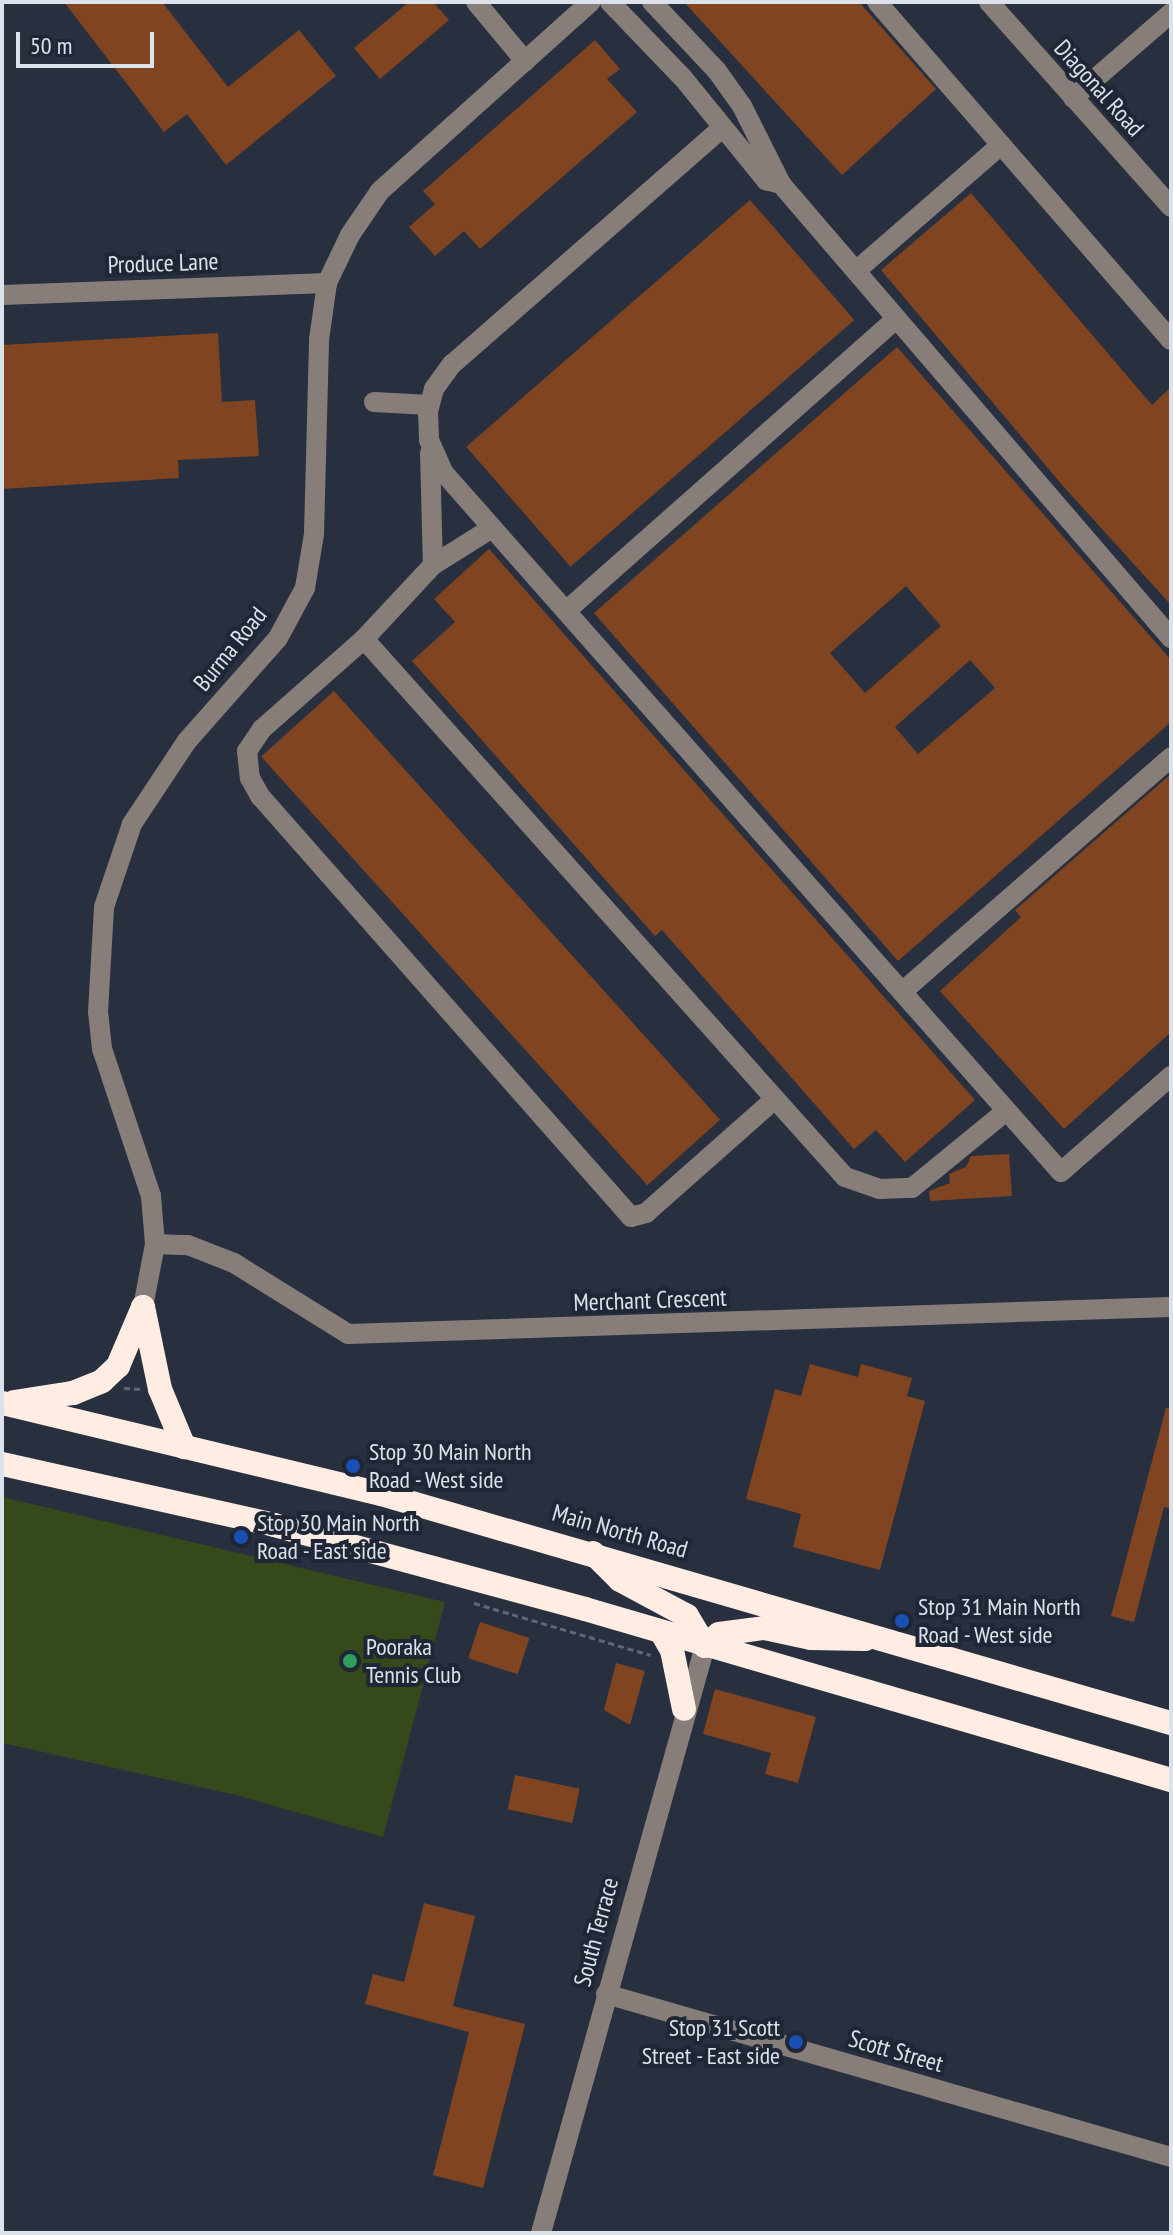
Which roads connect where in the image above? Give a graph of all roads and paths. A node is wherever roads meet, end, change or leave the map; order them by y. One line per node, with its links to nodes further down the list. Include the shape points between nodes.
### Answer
1 (476, 2): 8 (street)
2 (591, 2): 8 (street, Burma Road)
3 (610, 2): 10 (street, via 683,78)
4 (652, 2): 12 (street, via 734,94)
5 (877, 2): 11 (street)
6 (989, 2): 9 (street, Diagonal Road)
7 (1171, 13): 9 (street)
8 (525, 61): 15 (street, Burma Road, via 380,191)
9 (1073, 98): 13 (street, Diagonal Road)
10 (722, 128): 12 (street, via 766,180); 20 (street, via 452,364)
11 (1001, 145): 14 (street); 18 (street)
12 (781, 184): 14 (street)
13 (1171, 207)
14 (857, 270): 17 (street)
15 (327, 283): 16 (street, Produce Lane); 32 (street, Burma Road, via 318,355 314,534 305,588 278,638 187,741 132,824 104,907 98,960 102,1049 151,1196)
16 (2, 295)
17 (895, 320): 24 (street); 25 (street)
18 (1171, 340)
19 (374, 402): 20 (street)
20 (429, 405): 21 (street)
21 (429, 440): 22 (street, via 444,473); 23 (street)
22 (492, 528): 23 (street); 24 (street)
23 (433, 565): 26 (street)
24 (566, 611): 28 (street)
25 (1171, 638)
26 (364, 639): 30 (street); 30 (street, via 262,729 247,751 250,778 631,1217 646,1213)
27 (1171, 757): 28 (street)
28 (902, 992): 31 (street)
29 (1171, 1076): 31 (street, via 1061,1172)
30 (775, 1099): 31 (street, via 845,1177 879,1189 912,1188)
31 (1006, 1111)
32 (155, 1244): 33 (street, Burma Road); 34 (street, Merchant Crescent, via 188,1245 234,1263 348,1334)
33 (143, 1307): 37 (highway, via 118,1366 102,1381 73,1393); 38 (highway, via 160,1389)
34 (1171, 1307)
35 (115, 1387): 36 (path)
36 (152, 1389)
37 (3, 1403): 38 (highway, Main North Road)
38 (184, 1447): 40 (highway, Main North Road)
39 (2, 1464): 42 (highway, via 274,1525)
40 (592, 1552): 43 (highway, Main North Road); 44 (highway, via 620,1580 687,1616)
41 (459, 1599): 45 (path)
42 (662, 1633): 44 (highway); 46 (highway, via 672,1650)
43 (895, 1640): 44 (highway, via 811,1638 764,1628 719,1634); 47 (highway, Main North Road)
44 (705, 1646): 46 (street, South Terrace); 48 (highway)
45 (662, 1658)
46 (684, 1709): 49 (street, South Terrace)
47 (1171, 1723)
48 (1171, 1780)
49 (606, 1994): 50 (street, Scott Street); 51 (street, South Terrace)
50 (1171, 2157)
51 (541, 2233)

